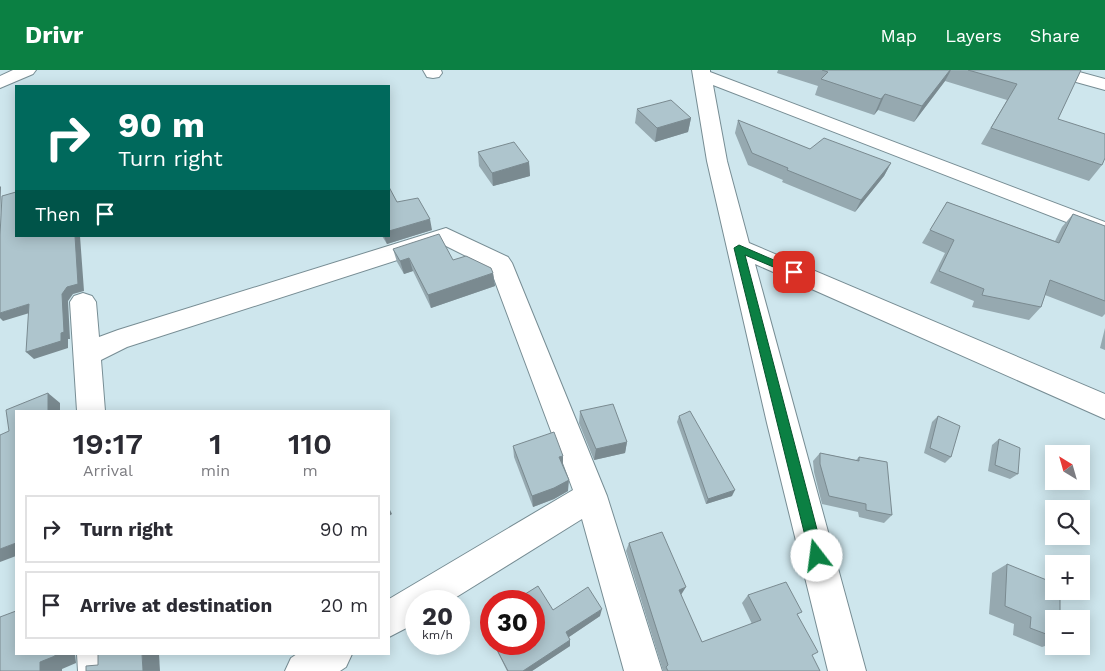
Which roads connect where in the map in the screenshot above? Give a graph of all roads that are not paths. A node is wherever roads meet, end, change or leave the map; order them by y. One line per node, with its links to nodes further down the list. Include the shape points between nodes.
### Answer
1 (27, 70): 4 (street)
2 (1052, 70): 5 (street)
3 (701, 73): 6 (street); 7 (street, via 717,161)
4 (0, 82)
5 (1105, 85)
6 (1105, 230)
7 (739, 248): 10 (street); 21 (street)
8 (83, 302): 9 (street)
9 (87, 355): 11 (street); 12 (street, via 118,340 446,236 500,263)
10 (1105, 407)
11 (91, 410)
12 (592, 496): 13 (street); 20 (street)
13 (437, 590)
14 (405, 609): 15 (street)
15 (390, 618)
16 (96, 655): 18 (street)
17 (330, 655): 19 (street)
18 (97, 671)
19 (304, 671)
20 (643, 671)
21 (847, 671)

